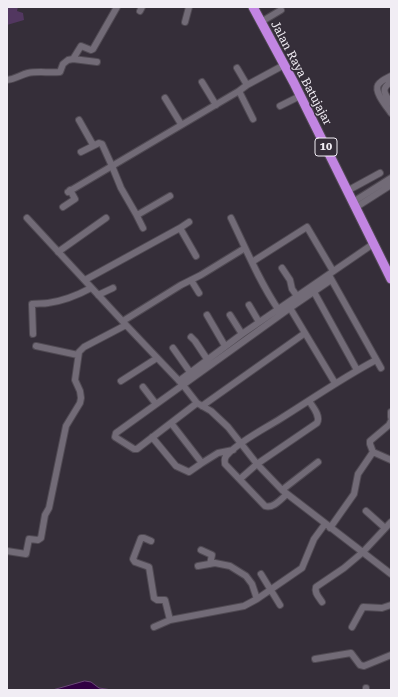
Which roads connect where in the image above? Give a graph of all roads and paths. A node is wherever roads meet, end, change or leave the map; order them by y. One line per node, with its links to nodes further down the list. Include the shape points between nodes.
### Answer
1 (117, 7): 7 (street, via 93,49 81,46)
2 (189, 7): 6 (street)
3 (253, 7): 5 (highway, Jalan Raya Batujajar / 10)
4 (281, 10): 5 (street)
5 (260, 20): 9 (highway, Jalan Raya Batujajar / 10)
6 (185, 22)
7 (73, 59): 8 (street); 12 (street, via 62,64 60,72 26,74)
8 (97, 62)
9 (284, 65): 15 (street); 17 (highway, Jalan Raya Batujajar / 10)
10 (237, 68): 15 (street)
11 (391, 76): 22 (street, via 378,85 377,91)
12 (7, 80)
13 (202, 82): 20 (street)
14 (391, 82): 19 (street, via 384,89)
15 (247, 85): 16 (street)
16 (239, 91): 20 (street); 23 (street)
17 (300, 96): 21 (street); 32 (highway, Jalan Raya Batujajar / 10)
18 (165, 98): 25 (street)
19 (391, 103)
20 (216, 105): 25 (street)
21 (280, 106)
22 (391, 113)
23 (253, 119)
24 (79, 120): 26 (street)
25 (181, 124): 28 (street)
26 (95, 145): 27 (street); 28 (street, via 102,144)
27 (81, 152)
28 (112, 166): 35 (street, via 69,191 75,199); 36 (street)
29 (380, 173): 32 (street)
30 (391, 178): 34 (street)
31 (391, 185): 34 (street)
32 (347, 191): 34 (highway, Jalan Raya Batujajar / 10)
33 (170, 196): 36 (street)
34 (354, 205): 43 (highway, Jalan Raya Batujajar / 10)
35 (62, 207)
36 (136, 214): 41 (street)
37 (27, 218): 45 (street)
38 (106, 218): 45 (street)
39 (231, 218): 44 (street)
40 (190, 222): 42 (street)
41 (143, 228)
42 (180, 228): 46 (street); 51 (street)
43 (373, 244): 49 (street); 50 (highway, Jalan Raya Batujajar / 10)
44 (245, 248): 47 (street); 52 (street)
45 (58, 252): 51 (street)
46 (196, 256)
47 (252, 262): 49 (street, via 307,228); 61 (street, via 264,288)
48 (282, 268): 58 (street)
49 (331, 275): 55 (street); 58 (street); 76 (street)
50 (391, 279)
51 (85, 280): 53 (street)
52 (192, 280): 56 (street); 65 (street)
53 (91, 288): 57 (street); 67 (street, via 57,301 32,304)
54 (113, 288): 57 (street)
55 (314, 292): 60 (street); 78 (street)
56 (199, 293)
57 (98, 295): 65 (street)
58 (297, 296): 61 (street)
59 (249, 305): 64 (street)
60 (290, 308): 66 (street); 81 (street)
61 (278, 309): 64 (street)
62 (207, 315): 71 (street)
63 (230, 315): 68 (street)
64 (259, 322): 68 (street)
65 (124, 323): 73 (street, via 84,347); 74 (street)
66 (306, 333): 82 (street); 86 (street)
67 (32, 334)
68 (242, 334): 71 (street)
69 (191, 337): 75 (street)
70 (36, 346): 73 (street)
71 (225, 346): 75 (street)
72 (173, 348): 79 (street)
73 (78, 355): 107 (street, via 75,380 80,391 80,403 66,426 41,538 29,539 26,554)
74 (157, 358): 80 (street); 81 (street)
75 (207, 359): 79 (street)
76 (376, 360): 77 (street); 78 (street)
77 (381, 368)
78 (357, 370): 82 (street)
79 (190, 372): 81 (street)
80 (121, 381)
81 (181, 383): 85 (street); 86 (street)
82 (335, 383): 84 (street)
83 (143, 387): 85 (street)
84 (309, 401): 92 (street); 98 (street, via 318,417 317,423)
85 (156, 404): 91 (street, via 115,436 136,449)
86 (199, 405): 90 (street); 92 (street, via 220,418)
87 (391, 412): 88 (street)
88 (391, 417)
89 (391, 421): 94 (street, via 370,441)
90 (171, 423): 91 (street); 97 (street)
91 (152, 436): 97 (street, via 181,469 189,472)
92 (241, 444): 93 (street); 98 (street)
93 (233, 450): 97 (street, via 218,453); 99 (street, via 224,462)
94 (373, 452): 95 (street); 103 (street, via 358,474 354,494)
95 (391, 460)
96 (318, 462): 100 (street)
97 (202, 463)
98 (257, 464): 99 (street); 100 (street)
99 (240, 479): 100 (street, via 266,507 274,505)
100 (284, 492): 103 (street)
101 (366, 511): 104 (street)
102 (391, 522): 104 (street)
103 (327, 526): 108 (street); 113 (street, via 314,539 302,568)
104 (385, 528): 108 (street)
105 (151, 541): 118 (street, via 141,538 133,559 149,567 154,598 164,600)
106 (201, 550): 109 (street, via 212,555)
107 (7, 551)
108 (362, 552): 112 (street); 115 (street, via 316,587 316,594)
109 (210, 564): 110 (street); 114 (street, via 230,566 246,576)
110 (198, 566)
111 (261, 574): 113 (street)
112 (391, 574)
113 (271, 589): 114 (street); 117 (street)
114 (257, 599): 118 (street, via 244,606)
115 (322, 602)
116 (391, 605): 120 (street, via 382,608 363,607)
117 (280, 606)
118 (170, 620): 119 (street)
119 (154, 627)
120 (352, 627)
121 (391, 655): 122 (street, via 364,666 349,653)
122 (315, 659)

